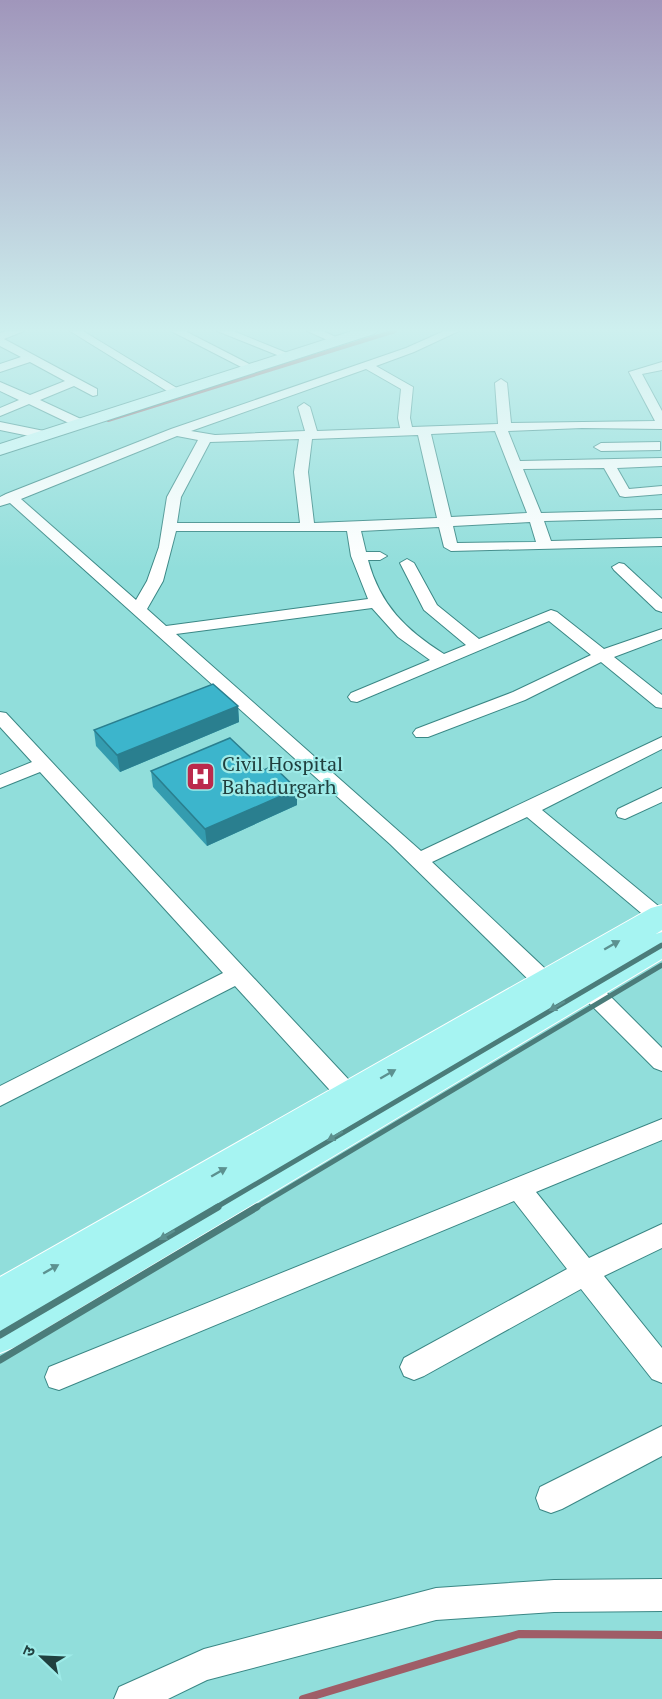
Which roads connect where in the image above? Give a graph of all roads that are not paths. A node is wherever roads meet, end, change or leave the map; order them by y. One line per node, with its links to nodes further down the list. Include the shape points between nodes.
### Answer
1 (51, 410): 8 (street)
2 (121, 410): 8 (main road)
3 (238, 410): 14 (street)
4 (305, 410): 17 (street)
5 (405, 410): 15 (street)
6 (502, 410): 12 (street)
7 (655, 410): 9 (street)
8 (79, 423): 16 (main road)
9 (662, 424): 10 (street)
10 (642, 425): 12 (street); 20 (street)
11 (0, 426): 16 (street)
12 (502, 428): 13 (street); 24 (street)
13 (424, 431): 15 (street); 29 (street)
14 (176, 432): 18 (street); 26 (street)
15 (407, 432): 17 (street)
16 (44, 435): 21 (main road)
17 (309, 435): 18 (street); 30 (street, via 302,472)
18 (206, 437): 31 (street, via 174,497)
19 (601, 447): 20 (street)
20 (661, 447)
21 (0, 450)
22 (662, 462): 23 (street)
23 (608, 464): 24 (street); 25 (street, via 625,493)
24 (515, 465): 28 (street)
25 (662, 490)
26 (5, 499): 41 (street)
27 (662, 514): 28 (street)
28 (536, 518): 29 (street); 34 (street)
29 (444, 524): 32 (street); 34 (street, via 451,547)
30 (307, 526): 31 (street); 32 (street)
31 (168, 527): 41 (street, via 155,581)
32 (353, 527): 35 (street)
33 (662, 542): 34 (street)
34 (545, 546)
35 (358, 556): 36 (street); 39 (street)
36 (380, 556)
37 (407, 563): 44 (street, via 434,612)
38 (619, 567): 40 (street)
39 (374, 603): 42 (street); 46 (street, via 389,622)
40 (662, 607)
41 (139, 609): 42 (street)
42 (164, 631): 59 (street)
43 (662, 634): 45 (street)
44 (478, 646): 45 (street, via 551,615); 46 (street)
45 (602, 656): 48 (street); 52 (street, via 519,696)
46 (443, 661): 49 (street)
47 (662, 683): 48 (street)
48 (646, 691): 50 (street)
49 (357, 697)
50 (662, 703)
51 (0, 717): 54 (street)
52 (422, 733)
53 (662, 742): 57 (street)
54 (43, 764): 55 (street); 61 (street)
55 (0, 782)
56 (662, 794): 58 (street)
57 (529, 809): 59 (street); 60 (street)
58 (625, 813)
59 (419, 860): 62 (street)
60 (661, 926): 62 (main road, one-way to 60); 63 (main road)
61 (237, 975): 65 (street); 66 (street)
62 (546, 983): 66 (main road, one-way to 62)
63 (588, 988): 64 (street); 66 (main road, one-way to 66)
64 (662, 1062)
65 (0, 1097)
66 (359, 1106): 71 (main road, one-way to 66); 72 (main road, one-way to 72)
67 (662, 1129): 68 (street)
68 (518, 1188): 70 (street); 75 (street)
69 (662, 1235): 70 (street)
70 (585, 1273): 73 (street); 74 (street)
71 (0, 1299)
72 (0, 1333)
73 (414, 1367)
74 (662, 1370)
75 (59, 1377)
76 (662, 1440): 77 (street)
77 (551, 1498)
78 (662, 1595): 79 (street, via 554,1596 436,1604 204,1665)
79 (130, 1699)

